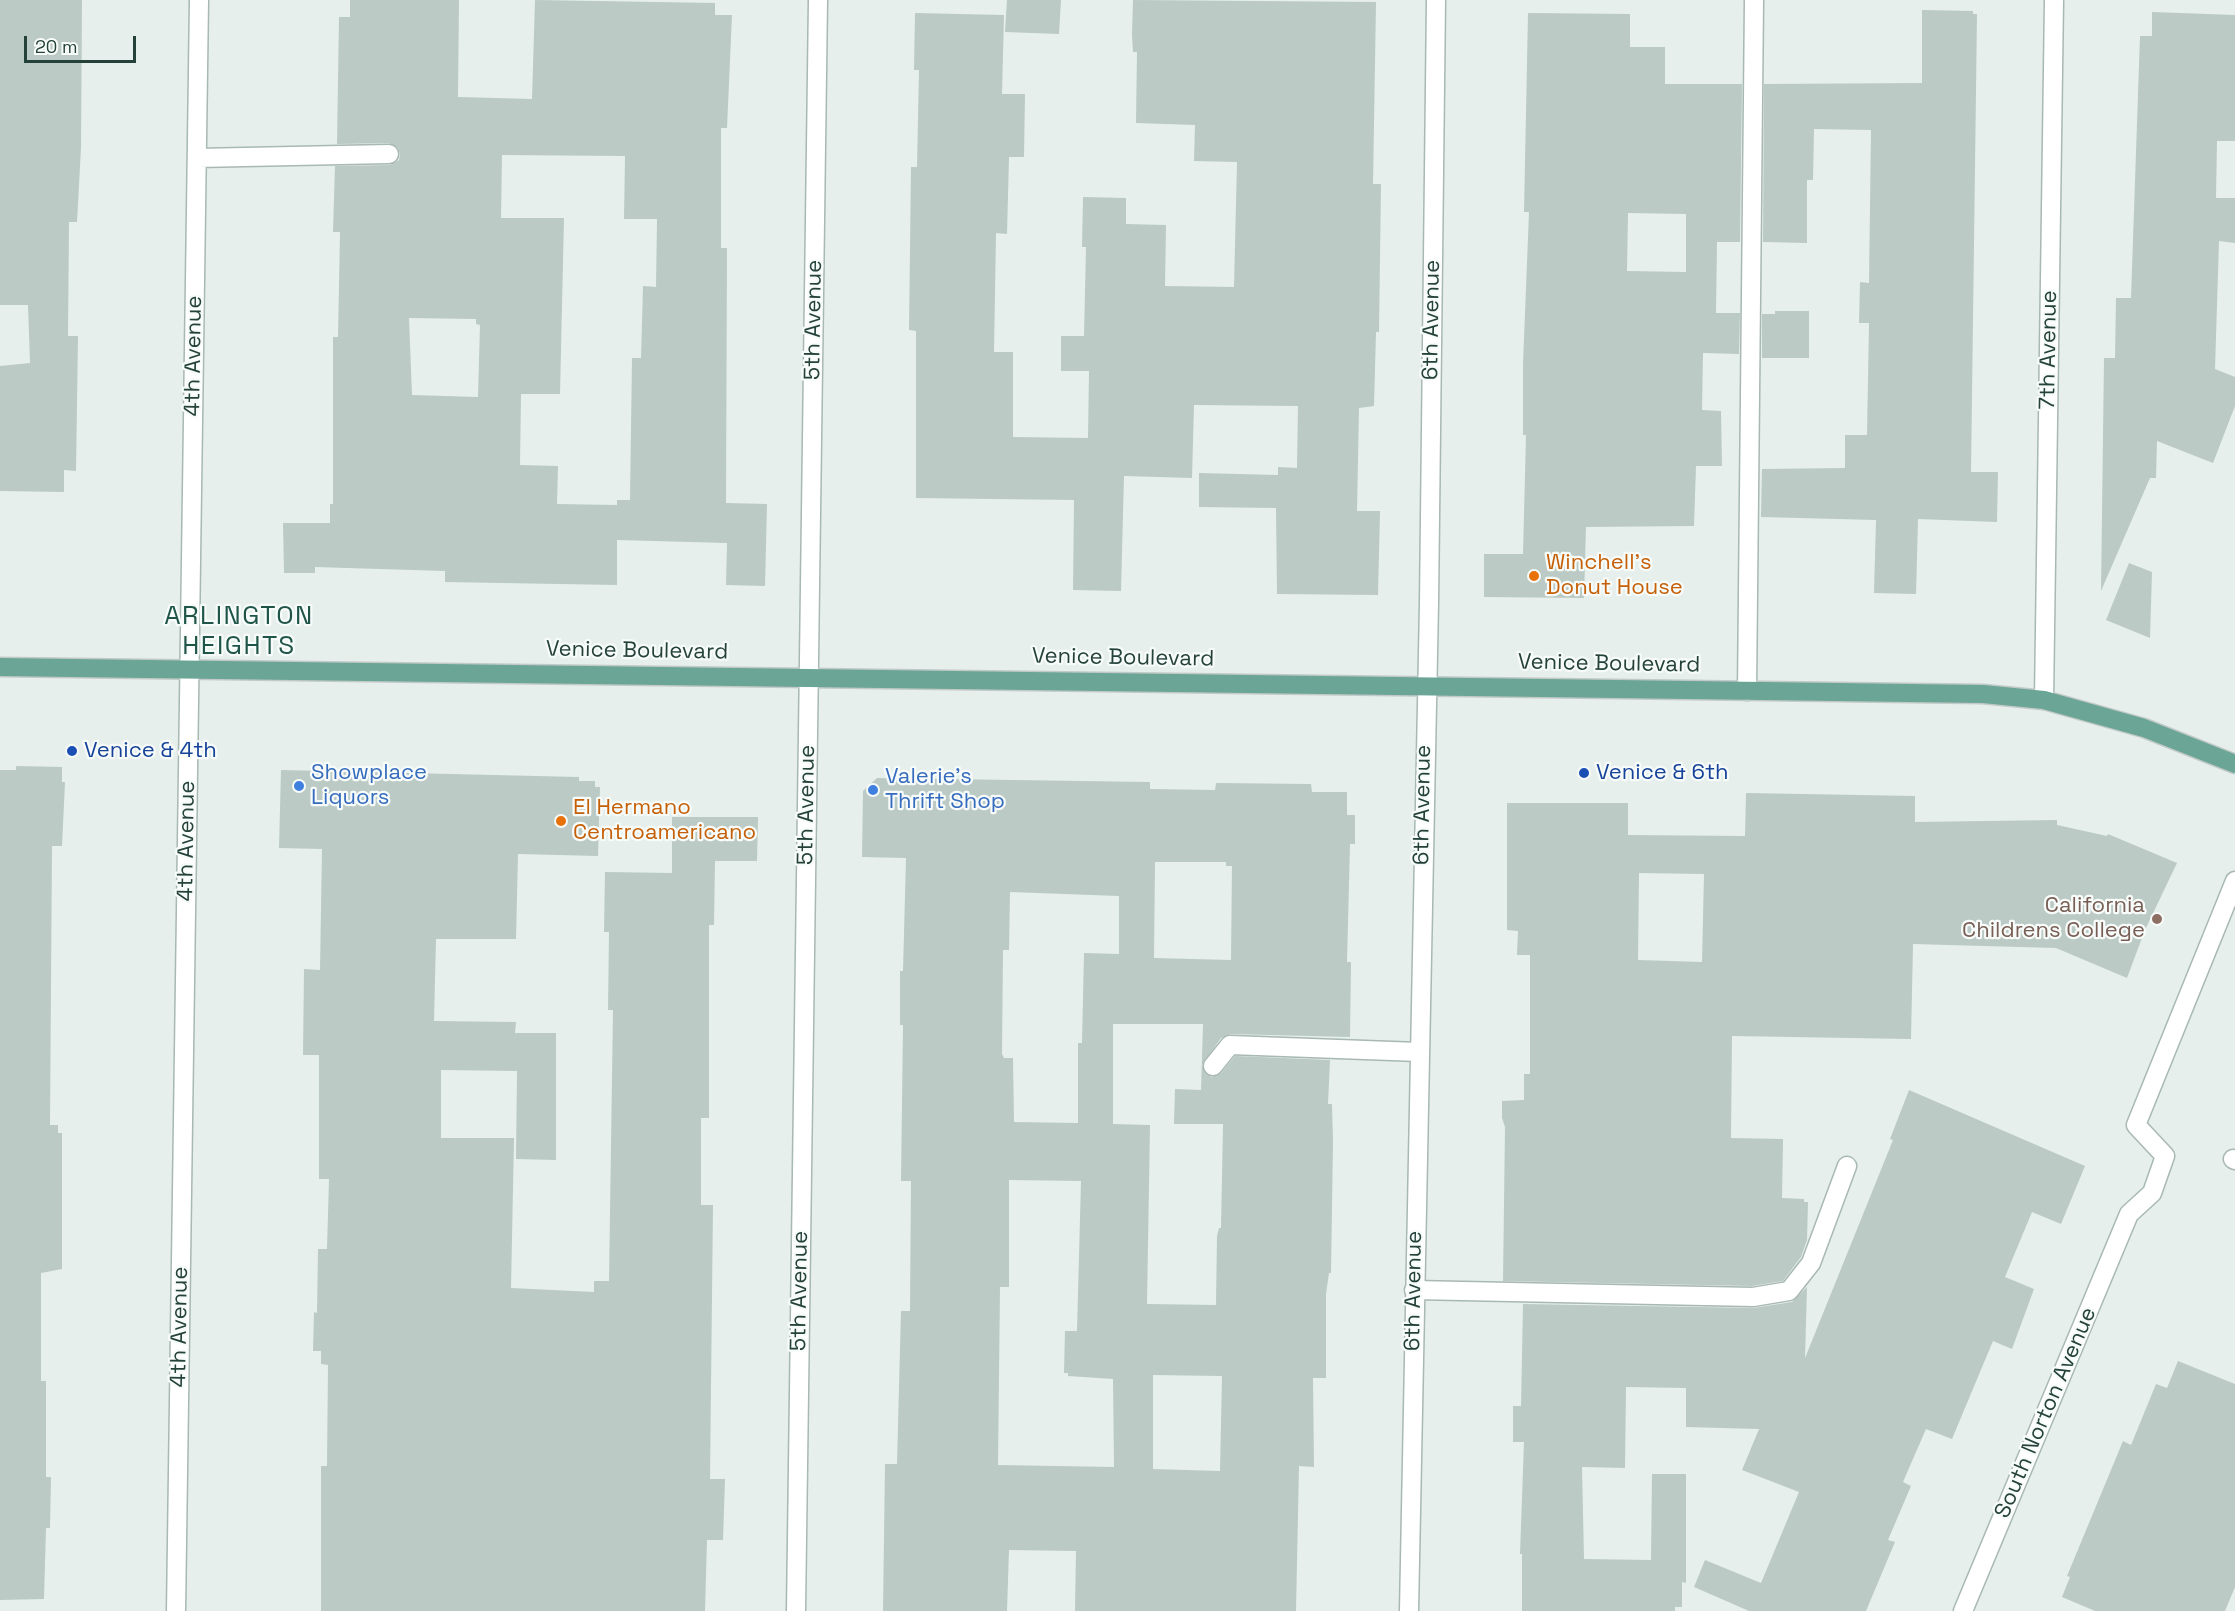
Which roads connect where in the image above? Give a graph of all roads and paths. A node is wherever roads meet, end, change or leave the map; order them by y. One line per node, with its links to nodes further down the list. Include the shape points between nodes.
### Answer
1 (199, 0): 7 (street, 4th Avenue)
2 (818, 0): 10 (street, 5th Avenue)
3 (1436, 0): 11 (street, 6th Avenue)
4 (1754, 0): 12 (street)
5 (2054, 0): 13 (street, 7th Avenue)
6 (389, 154): 7 (street)
7 (197, 158): 9 (street, 4th Avenue)
8 (0, 667): 9 (main road, Venice Boulevard)
9 (189, 669): 10 (main road, Venice Boulevard); 20 (street, 4th Avenue)
10 (809, 677): 11 (main road, Venice Boulevard); 21 (street, 5th Avenue)
11 (1425, 686): 12 (main road, Venice Boulevard); 16 (street, 6th Avenue)
12 (1747, 691): 13 (main road, Venice Boulevard, via 1983,694)
13 (2044, 700): 14 (main road, Venice Boulevard, via 2144,728)
14 (2235, 764)
15 (2235, 881): 23 (street, South Norton Avenue, via 2136,1125 2165,1156 2152,1193 2129,1214)
16 (1419, 1052): 17 (street, via 1230,1045); 19 (street, 6th Avenue)
17 (1213, 1066)
18 (1846, 1166): 19 (street, via 1811,1263 1789,1291 1753,1297)
19 (1414, 1290): 22 (street, 6th Avenue)
20 (176, 1611)
21 (796, 1611)
22 (1408, 1611)
23 (1963, 1611)

